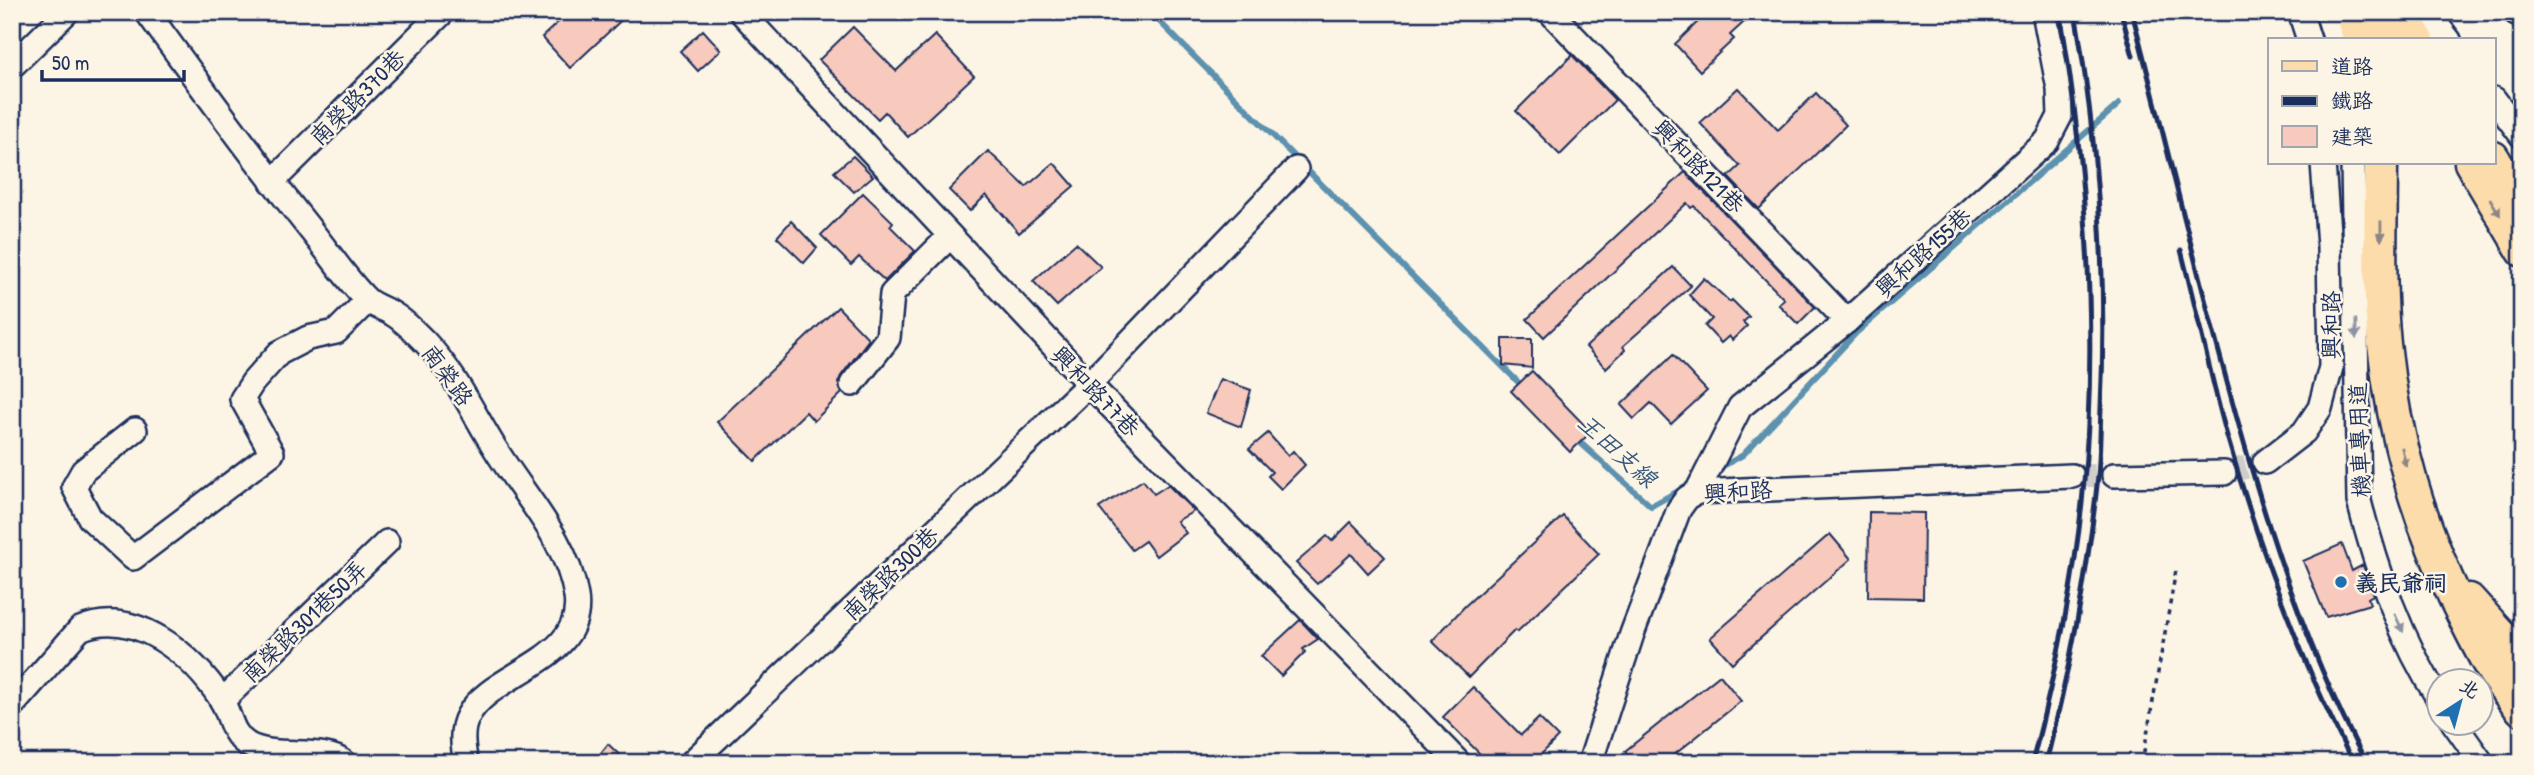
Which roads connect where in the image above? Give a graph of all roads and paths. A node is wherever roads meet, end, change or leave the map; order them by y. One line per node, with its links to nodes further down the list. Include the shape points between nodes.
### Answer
1 (67, 12): 21 (street)
2 (146, 12): 30 (street, 南榮路)
3 (443, 12): 30 (street, 南榮路370巷)
4 (741, 12): 32 (street, 興和路77巷)
5 (1550, 12): 35 (street, 興和路121巷)
6 (2044, 12): 35 (street, 興和路155巷, via 2060,116 2048,141)
7 (2300, 12): 15 (street)
8 (2327, 12): 16 (street)
9 (2351, 12): 17 (highway)
10 (2374, 12): 18 (main road)
11 (2402, 12): 19 (main road)
12 (2427, 12): 20 (street)
13 (2515, 12): 14 (street)
14 (2522, 17)
15 (2308, 38)
16 (2335, 38)
17 (2359, 38)
18 (2390, 38)
19 (2419, 38)
20 (2447, 38)
21 (12, 66)
22 (2496, 102): 23 (street)
23 (2522, 136)
24 (2496, 159): 31 (main road)
25 (2323, 164): 39 (street, 興和路, via 2331,367 2320,408 2304,432)
26 (2353, 164): 48 (street, 機車專用道, one-way to 48, via 2359,501 2392,609)
27 (2381, 164): 46 (highway, one-way to 46, via 2384,343 2393,405 2413,497)
28 (2470, 164): 33 (main road, one-way to 33)
29 (1296, 169): 37 (street, 南榮路300巷)
30 (272, 182): 34 (street, 南榮路)
31 (2518, 193)
32 (949, 237): 36 (street, via 892,294 888,338); 37 (street, 興和路77巷)
33 (2522, 251)
34 (367, 301): 38 (street, via 336,332 308,338 279,353 242,399 272,453 133,558 90,518 74,487 83,471); 54 (street, 南榮路, via 396,316 426,343 462,388 568,565 576,599 573,621 551,653 472,708 462,745)
35 (1847, 321): 43 (street, 興和路155巷, via 1740,407)
36 (852, 384)
37 (1089, 384): 55 (street, 南榮路300巷); 56 (street, 興和路77巷)
38 (135, 430)
39 (2265, 462)
40 (2224, 473): 41 (street)
41 (2114, 475)
42 (2072, 476): 43 (street, 興和路)
43 (1697, 491): 57 (street, 興和路, via 1679,509)
44 (387, 542): 49 (street, 南榮路301巷50弄)
45 (2176, 570): 58 (path)
46 (2442, 571): 47 (highway); 51 (highway, via 2485,660)
47 (2522, 659)
48 (2426, 680)
49 (222, 701): 50 (street, via 193,664 160,638 125,625 93,623 80,629); 53 (street, via 236,735 249,745 264,751 329,756)
50 (12, 706)
51 (2522, 709)
52 (2463, 736): 59 (street)
53 (345, 763)
54 (466, 763)
55 (691, 763)
56 (1459, 763)
57 (1590, 763)
58 (2142, 763)
59 (2483, 763)

